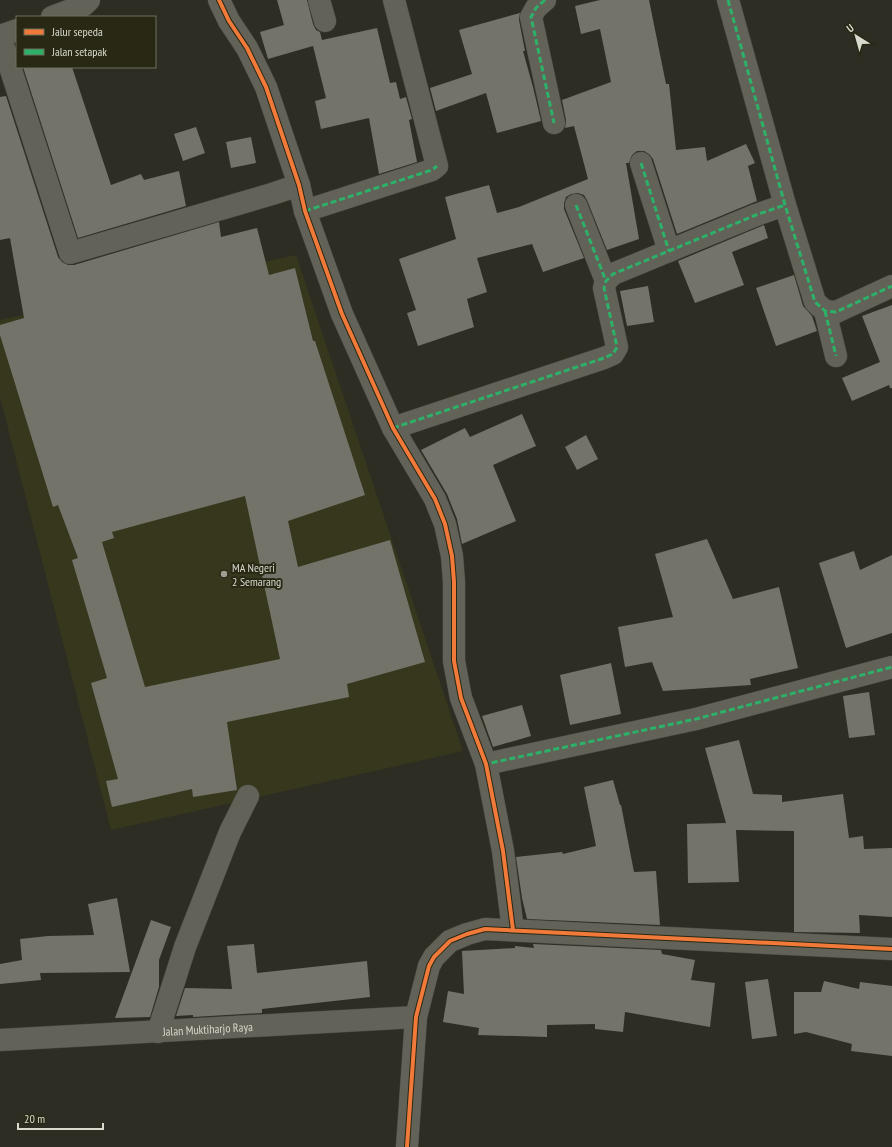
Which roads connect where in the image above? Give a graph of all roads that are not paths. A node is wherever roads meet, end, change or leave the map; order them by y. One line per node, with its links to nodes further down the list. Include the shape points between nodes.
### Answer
1 (88, 0): 7 (street, via 84,5)
2 (219, 0): 13 (street, via 266,87)
3 (318, 0): 8 (street)
4 (394, 0): 16 (street, via 437,166 432,170)
5 (545, 0): 11 (street, via 531,17)
6 (728, 0): 15 (street)
7 (55, 16)
8 (325, 21)
9 (16, 30): 10 (street)
10 (0, 36): 13 (street, via 70,253)
11 (554, 123)
12 (642, 163): 17 (street)
13 (299, 185): 16 (street)
14 (576, 204): 18 (street)
15 (785, 205): 17 (street); 20 (street, via 814,302)
16 (305, 211): 22 (street, via 342,314)
17 (669, 251): 18 (street, via 613,274)
18 (606, 281): 22 (street, via 604,288 617,347 613,354)
19 (892, 286): 20 (street, via 836,312)
20 (825, 311): 21 (street)
21 (836, 356)
22 (393, 428): 24 (street, via 435,499 445,524 452,556 454,582 454,661 461,698)
23 (892, 667): 24 (street, via 696,719)
24 (486, 764): 26 (street, via 503,851)
25 (248, 796): 29 (street, via 230,832 185,947)
26 (513, 930): 27 (street); 28 (street, via 485,929 450,941 429,966)
27 (892, 949)
28 (416, 1017): 29 (street, Jalan Muktiharjo Raya); 31 (street)
29 (158, 1032): 30 (street, Jalan Muktiharjo Raya)
30 (0, 1040)
31 (407, 1147)

